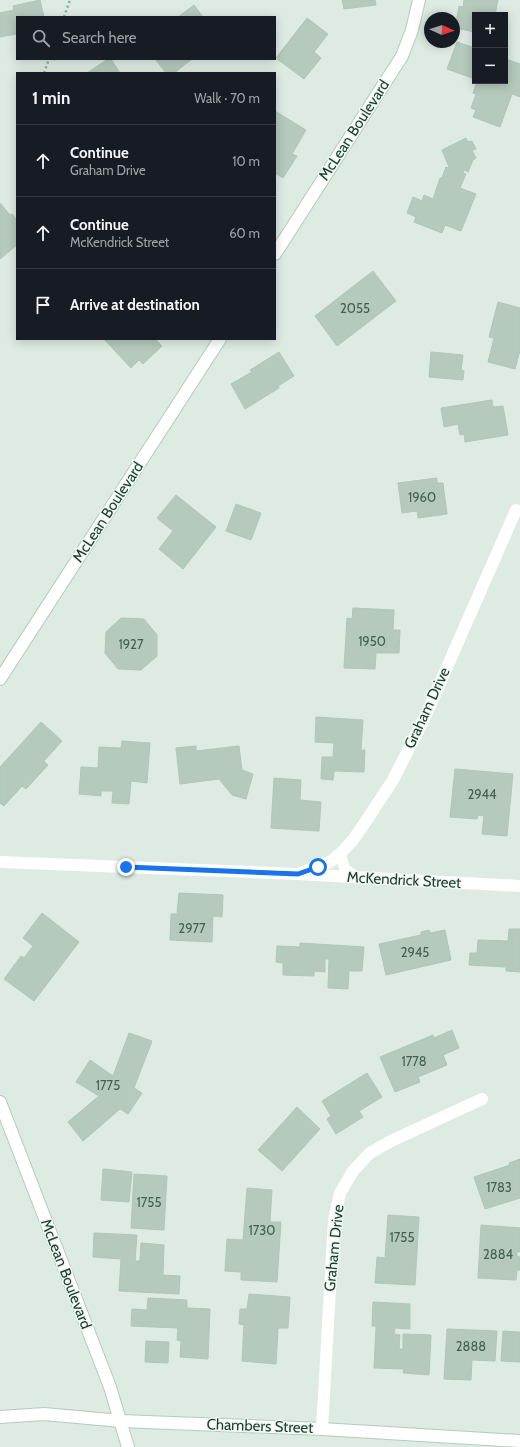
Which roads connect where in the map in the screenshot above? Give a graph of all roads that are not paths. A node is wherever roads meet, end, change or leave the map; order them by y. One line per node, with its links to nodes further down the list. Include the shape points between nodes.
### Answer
1 (419, 0): 2 (street, McLean Boulevard, via 412,30 402,56)
2 (276, 252)
3 (215, 341): 5 (street, McLean Boulevard)
4 (516, 510): 6 (street, Graham Drive, via 426,715 393,780 353,840)
5 (0, 679)
6 (340, 854): 8 (street, Graham Drive, via 330,862); 9 (lane, via 345,869)
7 (0, 862): 8 (street, McKendrick Street)
8 (298, 874): 9 (street, McKendrick Street)
9 (356, 877): 10 (street, McKendrick Street)
10 (520, 886)
11 (482, 1099): 15 (street, Graham Drive, via 370,1153 352,1170 340,1193 334,1220)
12 (0, 1102): 14 (street, McLean Boulevard)
13 (0, 1417): 14 (street, Chambers Street, via 44,1414)
14 (121, 1421): 15 (street, Chambers Street); 18 (street, McLean Boulevard)
15 (322, 1429): 17 (street, Chambers Street)
16 (520, 1441): 17 (street, Chambers Street)
17 (487, 1443)
18 (128, 1447)

